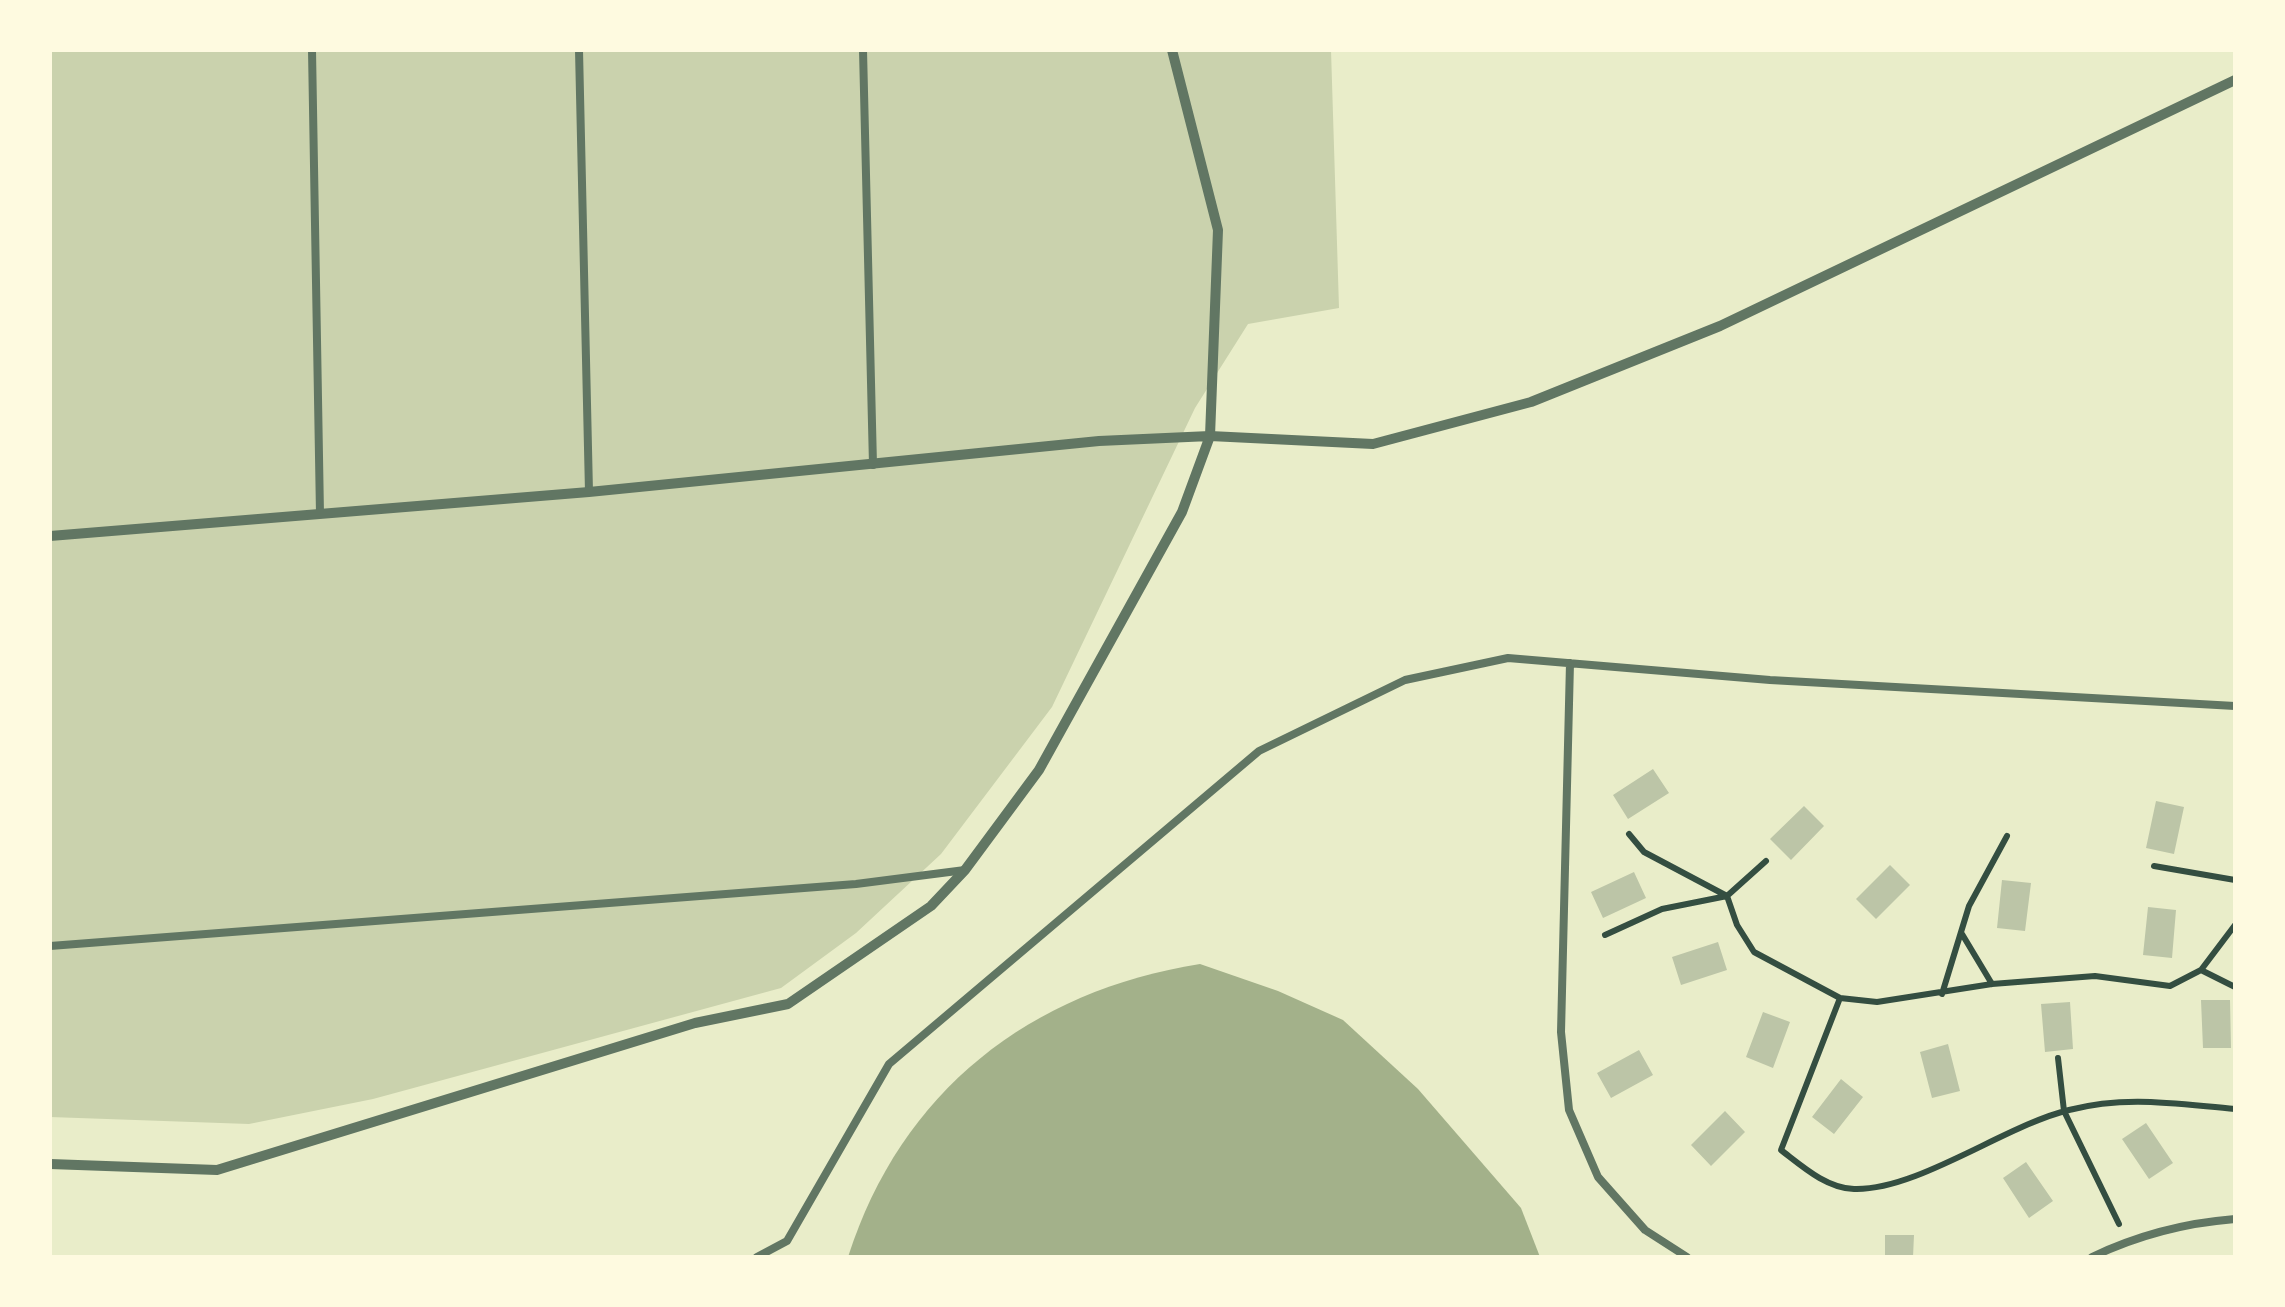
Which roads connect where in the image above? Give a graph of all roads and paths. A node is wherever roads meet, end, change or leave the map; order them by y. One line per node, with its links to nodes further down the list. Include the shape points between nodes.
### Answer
1 (312, 50): 9 (lane)
2 (579, 50): 8 (lane)
3 (863, 50): 7 (lane)
4 (1172, 50): 6 (street, via 1218,230)
5 (2235, 80): 6 (street, via 1720,326 1531,402 1374,444)
6 (1210, 436): 7 (street); 17 (street, via 1182,512 1039,770)
7 (873, 465): 8 (street)
8 (589, 492): 9 (street)
9 (320, 514): 10 (street)
10 (50, 536)
11 (1570, 663): 12 (lane); 35 (lane, via 1508,658 1405,680 1259,751 889,1064 786,1241); 36 (lane, via 1561,1032 1569,1110 1598,1177 1645,1230)
12 (2235, 706)
13 (1629, 834): 19 (path, via 1644,852)
14 (2006, 836): 21 (path)
15 (1766, 861): 19 (path)
16 (2154, 866): 18 (path)
17 (965, 870): 23 (lane); 32 (street, via 931,906 788,1004 695,1023 217,1170)
18 (2235, 880)
19 (1727, 896): 22 (path, via 1662,910); 28 (path, via 1754,952)
20 (2235, 926): 24 (path)
21 (1961, 933): 25 (path); 27 (path)
22 (1604, 935)
23 (50, 946)
24 (2201, 970): 25 (path, via 2170,986 2094,976); 26 (path)
25 (1992, 984): 27 (path)
26 (2235, 987)
27 (1941, 995): 28 (path, via 1878,1002)
28 (1840, 998): 31 (path, via 1781,1150 1818,1178 1854,1189 1902,1179)
29 (2058, 1058): 31 (path)
30 (2235, 1109): 31 (path, via 2122,1098)
31 (2064, 1111): 34 (path)
32 (50, 1164)
33 (2235, 1219): 34 (lane)
34 (2126, 1241): 37 (lane)
35 (757, 1257)
36 (1687, 1257)
37 (2092, 1257)

